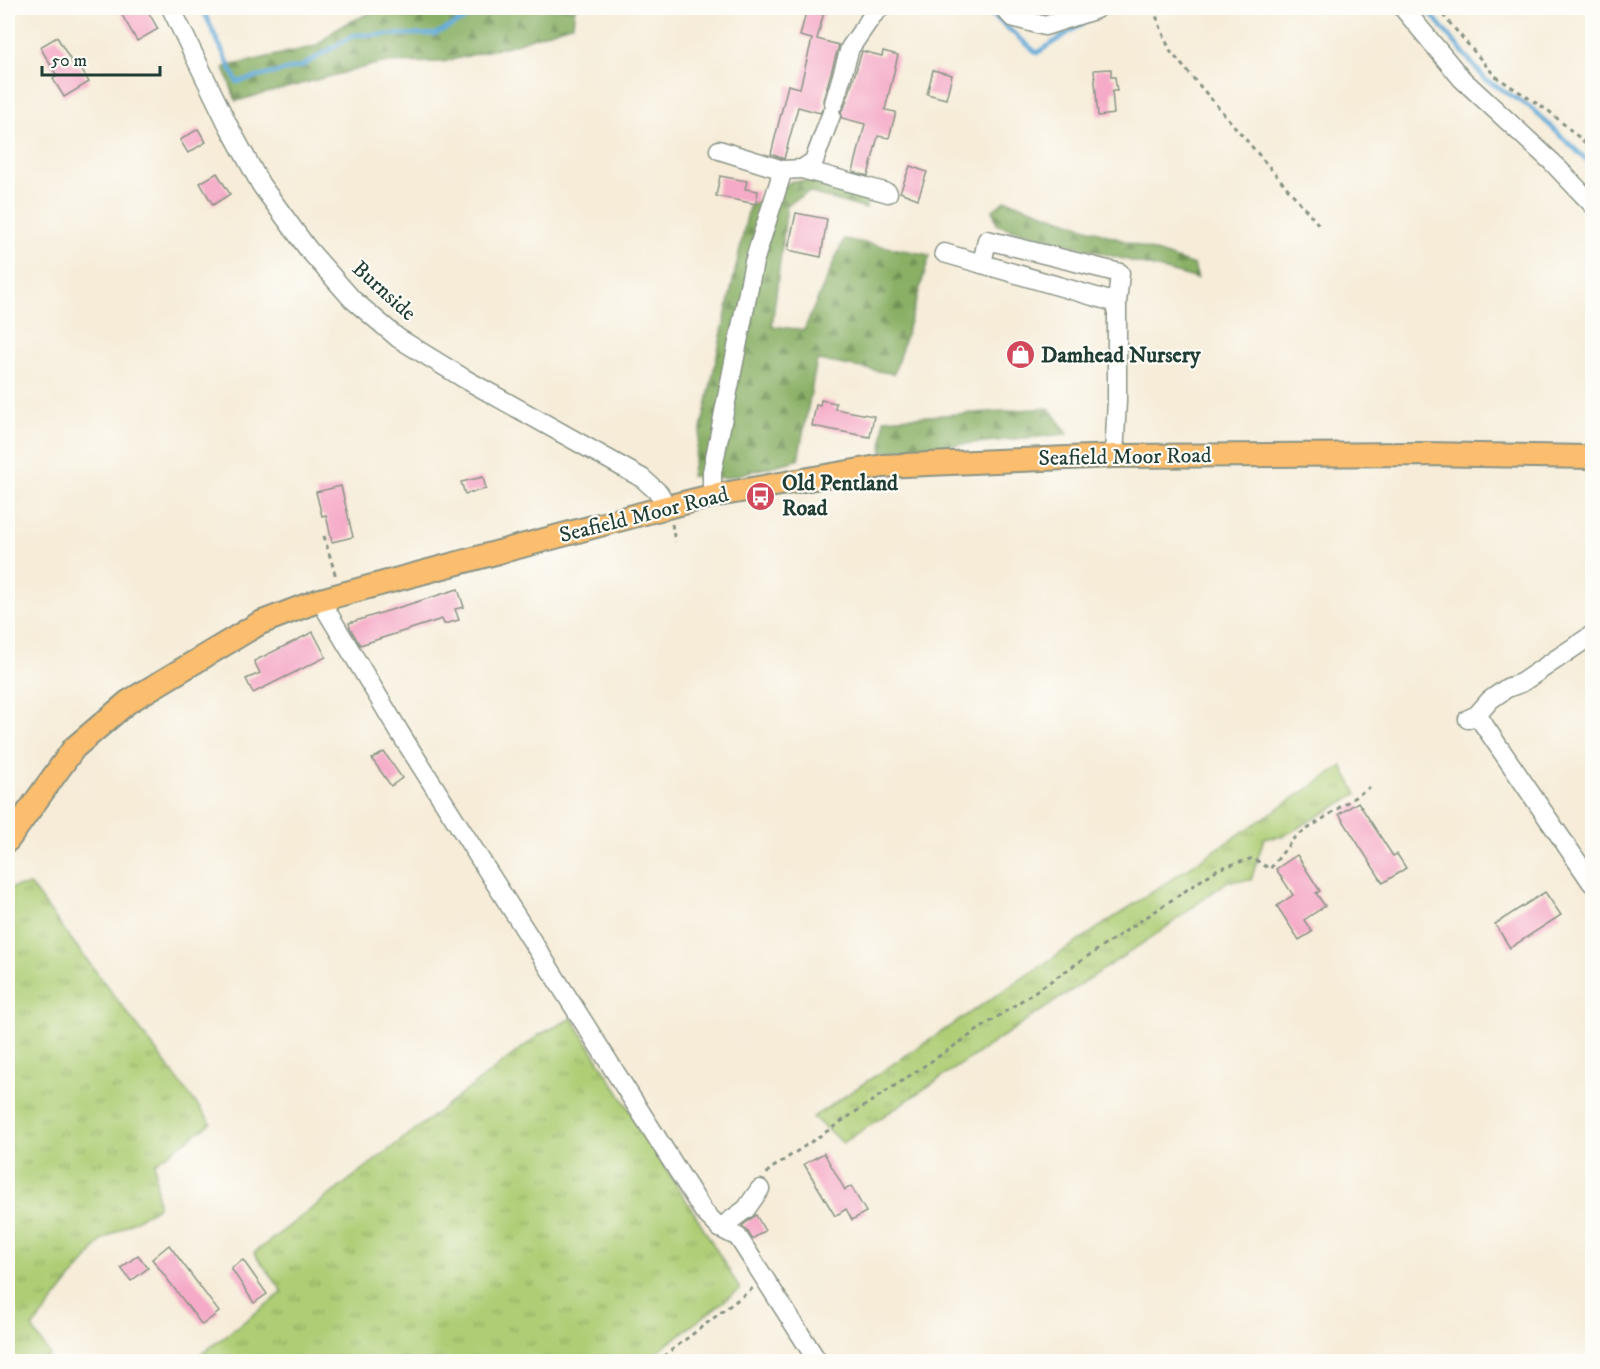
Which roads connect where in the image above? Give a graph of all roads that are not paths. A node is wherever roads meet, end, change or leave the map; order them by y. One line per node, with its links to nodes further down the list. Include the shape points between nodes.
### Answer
1 (171, 8): 17 (street, Burnside, via 261,185 308,249 352,299 398,338 642,478 659,493)
2 (1004, 8): 3 (street, via 1012,17 1045,26)
3 (1098, 8)
4 (1403, 8): 10 (street, via 1462,79)
5 (876, 12): 7 (street, via 850,48 814,161)
6 (719, 150): 8 (street)
7 (802, 169): 8 (street); 9 (street)
8 (783, 170): 16 (street, via 754,261 712,472)
9 (888, 193)
10 (1593, 204)
11 (944, 253): 12 (street)
12 (982, 264): 13 (street); 13 (street, via 987,240 1120,273)
13 (1117, 303): 14 (street)
14 (1114, 456): 15 (main road, Seafield Moor Road); 16 (main road, Seafield Moor Road, via 883,466)
15 (1593, 457)
16 (712, 496): 17 (main road, Seafield Moor Road)
17 (667, 507): 18 (main road, Seafield Moor Road)
18 (331, 597): 20 (main road, Seafield Moor Road, via 260,623 128,702 74,748); 23 (street, via 400,733 704,1212)
19 (1593, 635): 21 (street, via 1507,688 1473,717)
20 (8, 840)
21 (1593, 883)
22 (760, 1189): 23 (street, via 746,1209)
23 (720, 1228): 24 (street, via 738,1237)
24 (818, 1362)

